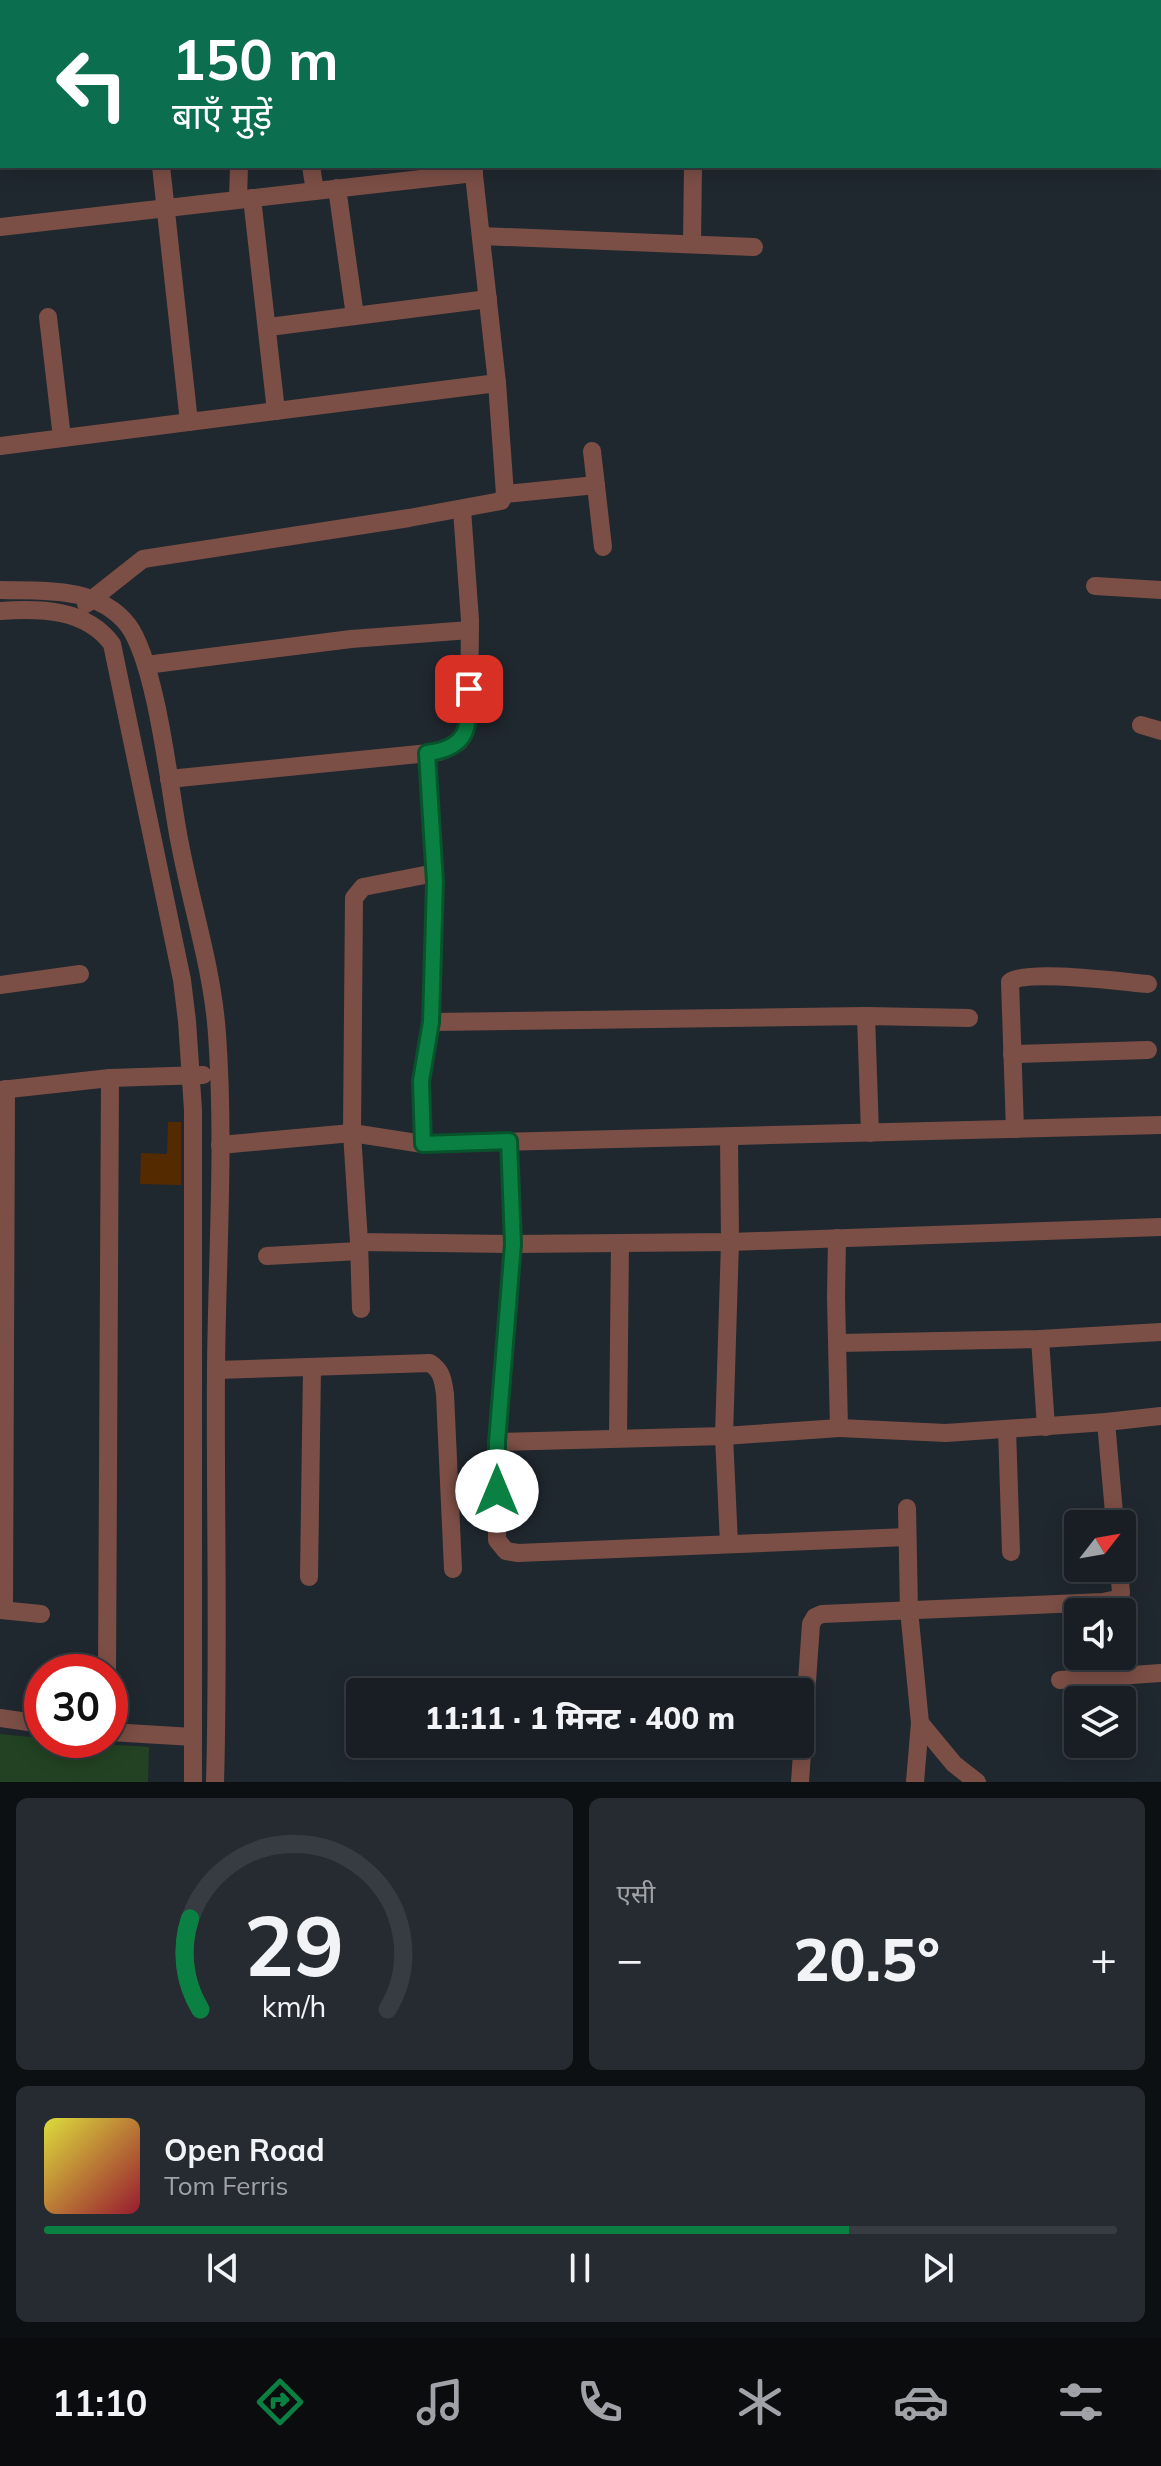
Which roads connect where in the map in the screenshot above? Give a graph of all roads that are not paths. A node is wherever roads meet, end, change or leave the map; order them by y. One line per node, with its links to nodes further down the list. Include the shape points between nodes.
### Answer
1 (161, 168): 10 (street)
2 (239, 168): 9 (street)
3 (311, 168): 8 (street)
4 (693, 168): 13 (street)
5 (473, 169): 6 (street); 12 (street)
6 (399, 174): 7 (street)
7 (337, 188): 8 (street); 16 (street)
8 (315, 191): 9 (street)
9 (245, 199): 10 (street); 18 (street)
10 (168, 208): 11 (street); 21 (street)
11 (0, 227)
12 (481, 236): 13 (street); 15 (street)
13 (692, 244): 14 (street)
14 (754, 247)
15 (488, 299): 16 (street); 19 (street)
16 (355, 316): 18 (street)
17 (48, 317): 22 (street)
18 (269, 327): 20 (street)
19 (497, 383): 20 (street); 26 (street)
20 (276, 411): 21 (street)
21 (189, 422): 22 (street)
22 (62, 438): 23 (street)
23 (0, 446)
24 (592, 451): 25 (street)
25 (596, 485): 26 (street); 28 (street)
26 (505, 494): 27 (street, via 495,504)
27 (462, 510): 32 (street, via 143,559); 35 (street)
28 (603, 547)
29 (1095, 586): 31 (street)
30 (0, 590): 32 (street)
31 (1161, 590)
32 (92, 598): 34 (street); 36 (street, via 127,624)
33 (0, 611): 34 (street)
34 (73, 616): 51 (street, via 102,631 117,663 182,980)
35 (470, 630): 36 (street); 39 (street, via 469,719 464,735 450,748)
36 (146, 665): 40 (street)
37 (1141, 725): 38 (street)
38 (1161, 731)
39 (427, 753): 40 (street); 41 (street)
40 (169, 779): 50 (street, via 214,1008)
41 (435, 873): 47 (street); 56 (street, via 363,887 354,898)
42 (80, 974): 44 (street)
43 (1148, 984): 49 (street, via 1014,978 1009,989)
44 (0, 985)
45 (866, 1016): 46 (street); 47 (street); 57 (street)
46 (969, 1018)
47 (431, 1022): 60 (street, via 421,1081)
48 (1148, 1050): 49 (street)
49 (1012, 1054): 55 (street)
50 (218, 1074): 51 (street); 61 (street)
51 (191, 1075): 52 (street); 104 (street)
52 (110, 1078): 53 (street); 97 (street)
53 (3, 1090): 62 (street)
54 (1161, 1125): 55 (street)
55 (1015, 1129): 57 (street)
56 (352, 1133): 60 (street); 61 (street); 68 (street)
57 (870, 1133): 58 (street)
58 (729, 1137): 59 (street); 65 (street)
59 (509, 1141): 60 (street); 67 (street)
60 (423, 1144)
61 (220, 1145): 76 (street)
62 (3, 1150): 70 (street)
63 (1161, 1227): 64 (street)
64 (837, 1238): 65 (street); 74 (street)
65 (730, 1242): 66 (street); 83 (street)
66 (620, 1243): 67 (street); 84 (street)
67 (513, 1244): 68 (street); 85 (street)
68 (359, 1246): 69 (street); 71 (street)
69 (267, 1256)
70 (3, 1265): 77 (street)
71 (361, 1309)
72 (1161, 1332): 73 (street)
73 (1040, 1339): 74 (street); 80 (street)
74 (838, 1343): 81 (street)
75 (312, 1367): 76 (street); 91 (street, via 430,1363 438,1368 445,1394); 92 (street)
76 (216, 1370): 105 (street)
77 (3, 1376): 94 (street)
78 (1161, 1416): 79 (street)
79 (1106, 1422): 80 (street); 87 (street)
80 (1046, 1427): 82 (street)
81 (839, 1428): 82 (street, via 928,1433); 83 (street)
82 (1007, 1429): 90 (street)
83 (724, 1436): 84 (street); 89 (street)
84 (618, 1438): 85 (street)
85 (497, 1442): 89 (street, via 497,1540 506,1551)
86 (907, 1508): 88 (street)
87 (1114, 1510)
88 (907, 1537): 89 (street); 95 (street)
89 (729, 1544)
90 (1011, 1552)
91 (453, 1569)
92 (309, 1577)
93 (1120, 1582): 95 (street, via 1121,1593 1110,1601)
94 (2, 1610): 96 (street)
95 (909, 1610): 102 (street); 109 (street, via 815,1617)
96 (41, 1614)
97 (107, 1654)
98 (1161, 1673): 99 (street)
99 (1060, 1680)
100 (0, 1718): 101 (street)
101 (24, 1721)
102 (920, 1723): 110 (street); 111 (street, via 954,1764)
103 (128, 1733): 104 (street)
104 (193, 1737): 106 (street)
105 (216, 1757): 106 (street); 108 (street)
106 (193, 1758): 107 (street)
107 (193, 1782)
108 (215, 1782)
109 (800, 1782)
110 (915, 1782)
111 (977, 1782)

